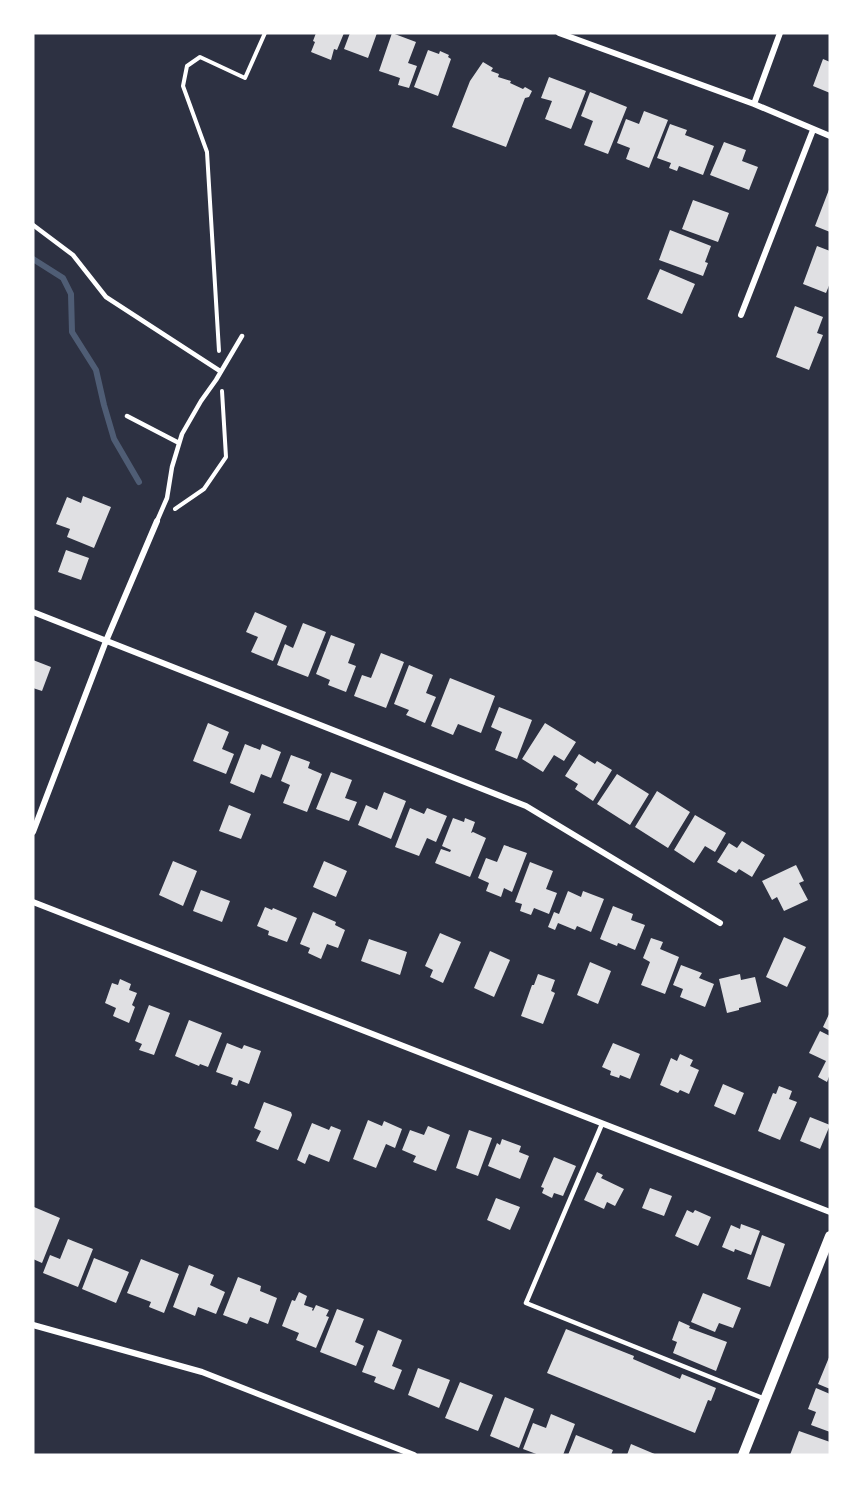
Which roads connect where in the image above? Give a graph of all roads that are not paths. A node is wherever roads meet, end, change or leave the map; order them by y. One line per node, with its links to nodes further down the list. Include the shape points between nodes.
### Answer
1 (559, 33): 3 (street)
2 (780, 33): 3 (street)
3 (754, 104): 4 (street)
4 (813, 130): 5 (street); 7 (street)
5 (830, 136)
6 (33, 225): 9 (lane, via 73,255 106,297)
7 (741, 315)
8 (242, 336): 9 (lane)
9 (220, 371): 11 (lane)
10 (127, 416): 11 (lane)
11 (179, 443): 12 (lane, via 167,498)
12 (157, 521): 14 (street)
13 (33, 612): 14 (street)
14 (106, 641): 15 (street); 17 (street, via 526,806)
15 (33, 832)
16 (33, 902): 18 (street)
17 (720, 923)
18 (602, 1124): 19 (street); 22 (lane, via 526,1304)
19 (830, 1212)
20 (830, 1236): 22 (street)
21 (33, 1325): 23 (street, via 202,1372)
22 (765, 1399): 24 (street)
23 (414, 1455)
24 (743, 1455)

